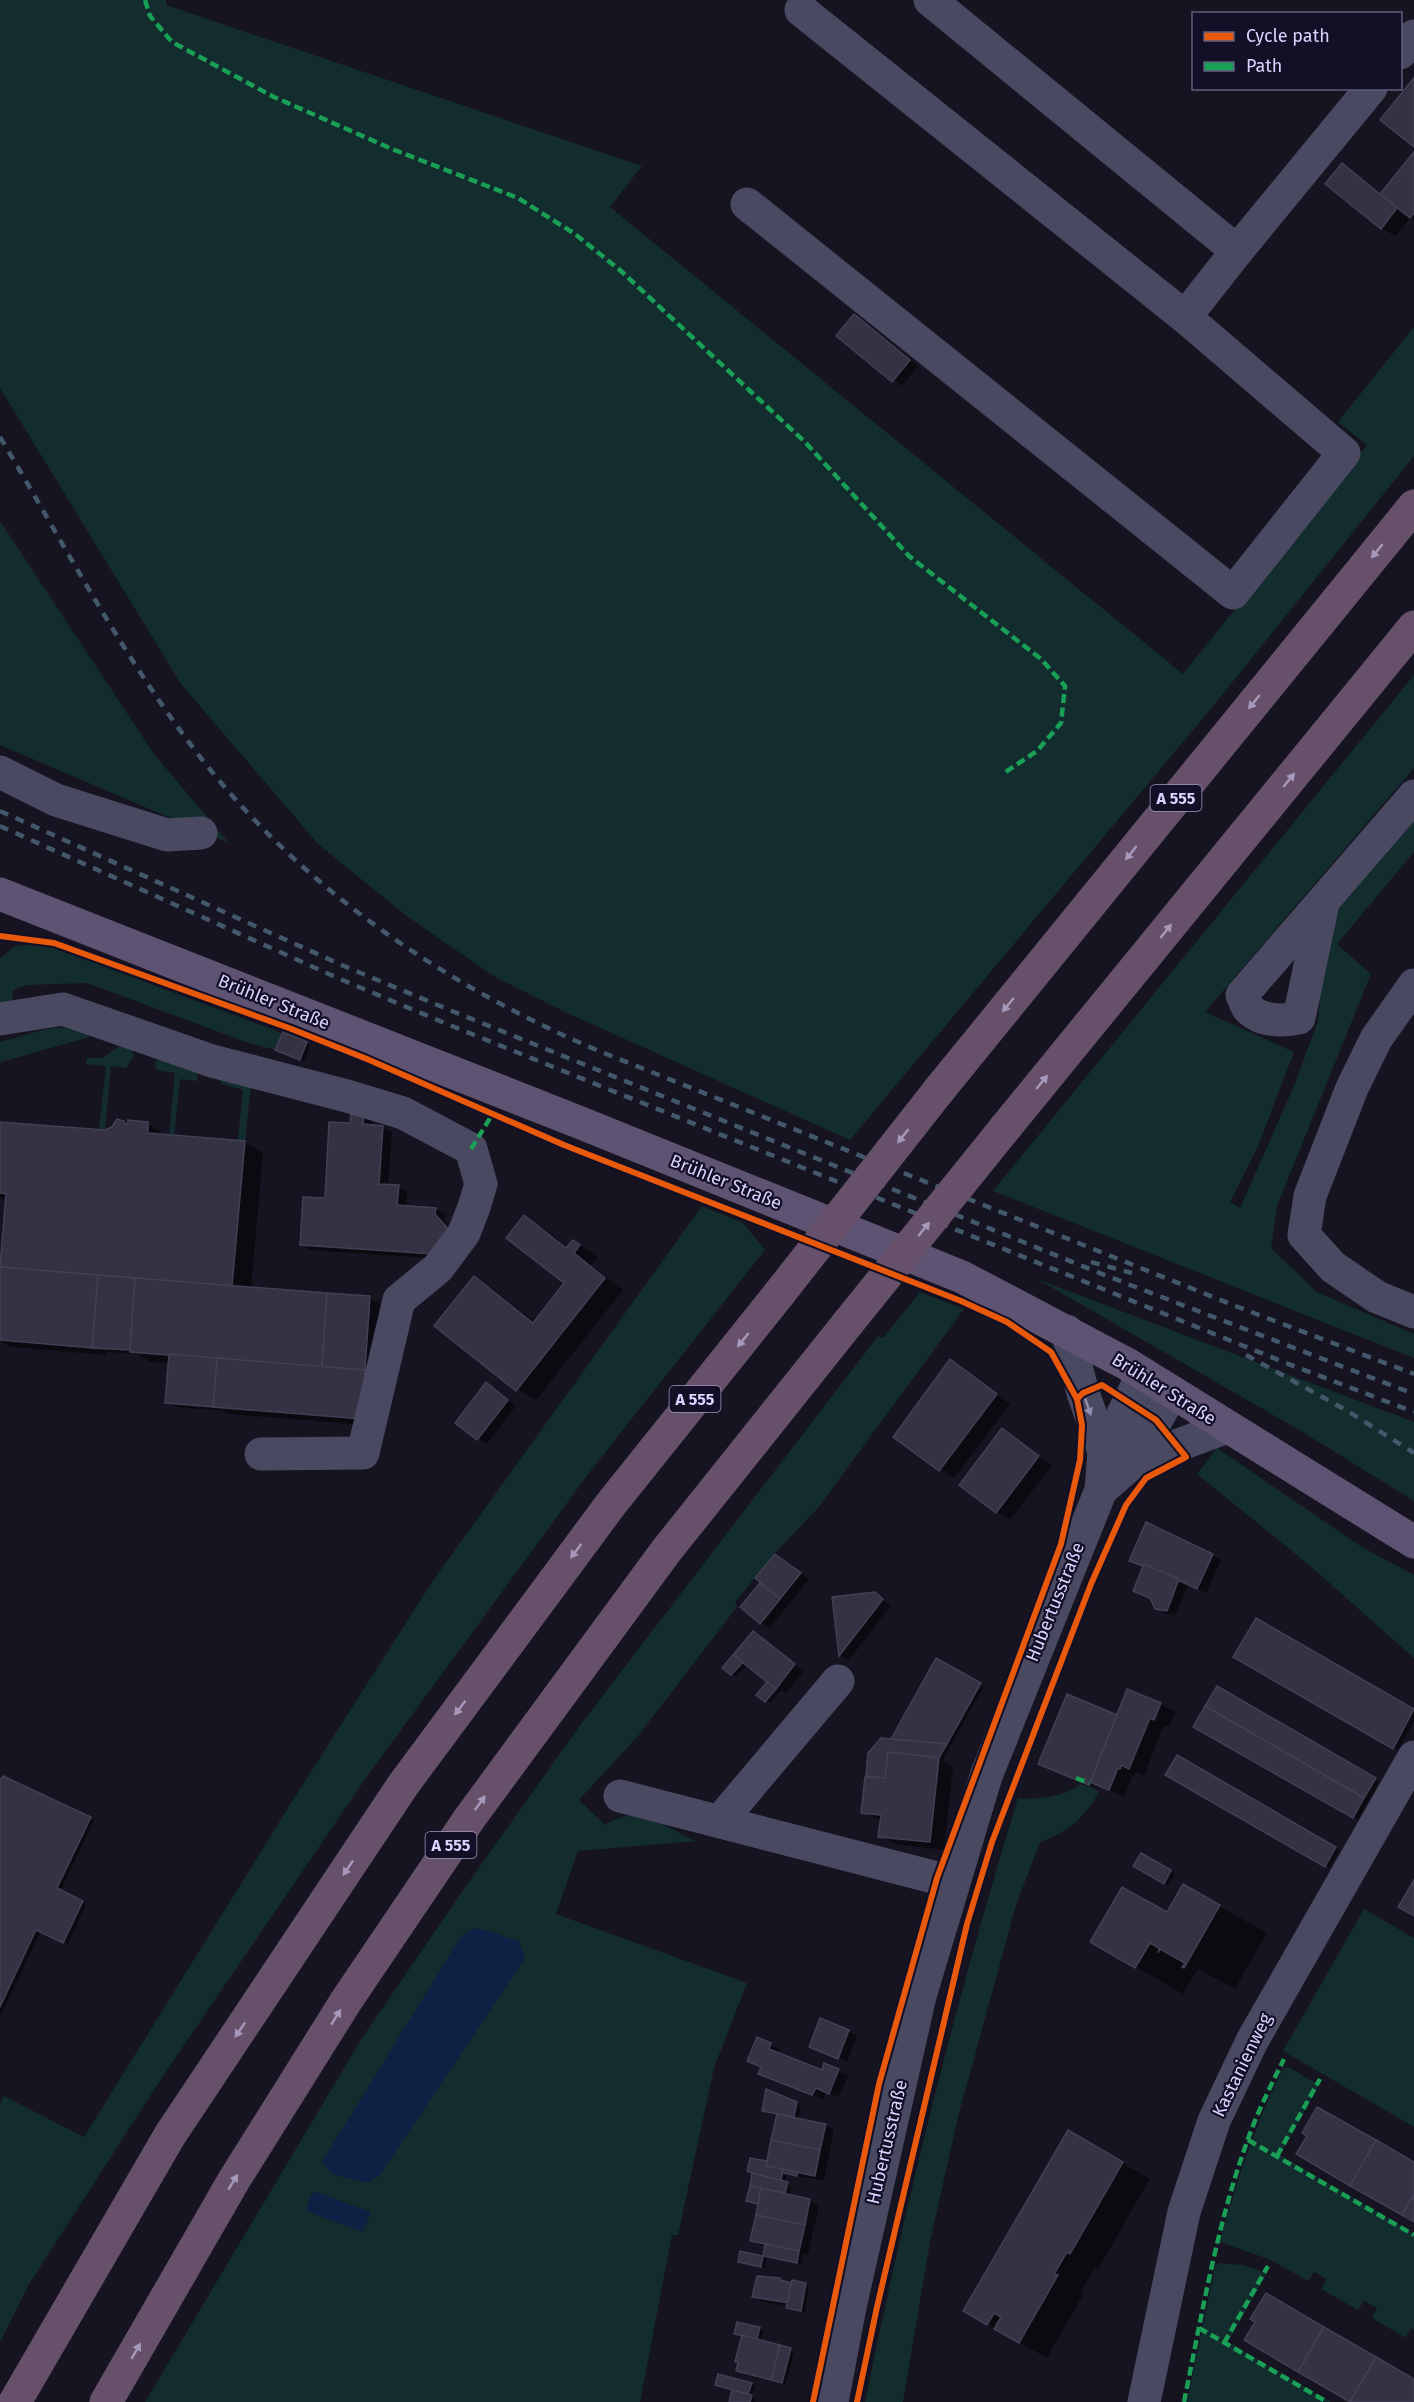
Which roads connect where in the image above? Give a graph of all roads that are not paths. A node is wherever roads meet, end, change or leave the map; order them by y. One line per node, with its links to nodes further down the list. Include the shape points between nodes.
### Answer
1 (930, 0): 7 (street)
2 (801, 10): 8 (street)
3 (1414, 36): 4 (street)
4 (1402, 52)
5 (1369, 90): 7 (street)
6 (747, 204): 8 (street, via 1233,593 1344,453)
7 (1237, 250): 8 (street)
8 (1185, 317)
9 (1414, 506): 31 (highway, A 555, one-way to 31, bridge, via 939,1090 611,1504 403,1785 170,2135)
10 (1414, 627): 32 (highway, A 555, one-way to 10, bridge, via 234,2180 346,2001 469,1819 666,1551)
11 (0, 772): 13 (street, via 56,800 166,835)
12 (1414, 796): 15 (street)
13 (201, 833)
14 (1, 896): 19 (main road, Brühler Straße, via 962,1277)
15 (1323, 903)
16 (1414, 984): 18 (street, via 1376,1039 1352,1088 1310,1196 1304,1235 1333,1267 1377,1297)
17 (0, 1019): 23 (street, via 63,1009 212,1061 403,1113 471,1149 481,1184 474,1207 464,1233 438,1268 399,1300 363,1453)
18 (1414, 1312)
19 (1067, 1330): 20 (main road, Brühler Straße); 24 (street, one-way to 24, via 1083,1393)
20 (1143, 1374): 21 (main road, Brühler Straße); 24 (street, Hubertusstraße)
21 (1172, 1392): 22 (main road, Brühler Straße); 24 (street, Hubertusstraße)
22 (1227, 1427): 24 (street); 25 (main road, Brühler Straße)
23 (261, 1454)
24 (1119, 1457): 30 (street, Hubertusstraße, via 1101,1490 986,1776)
25 (1414, 1542)
26 (838, 1681): 29 (street)
27 (1414, 1757): 34 (street, Kastanienweg, via 1252,2041 1214,2121 1184,2212)
28 (620, 1796): 29 (street)
29 (720, 1821): 30 (street)
30 (953, 1885): 33 (street, Hubertusstraße, via 917,2008)
31 (15, 2402)
32 (106, 2402)
33 (832, 2402)
34 (1144, 2402)

